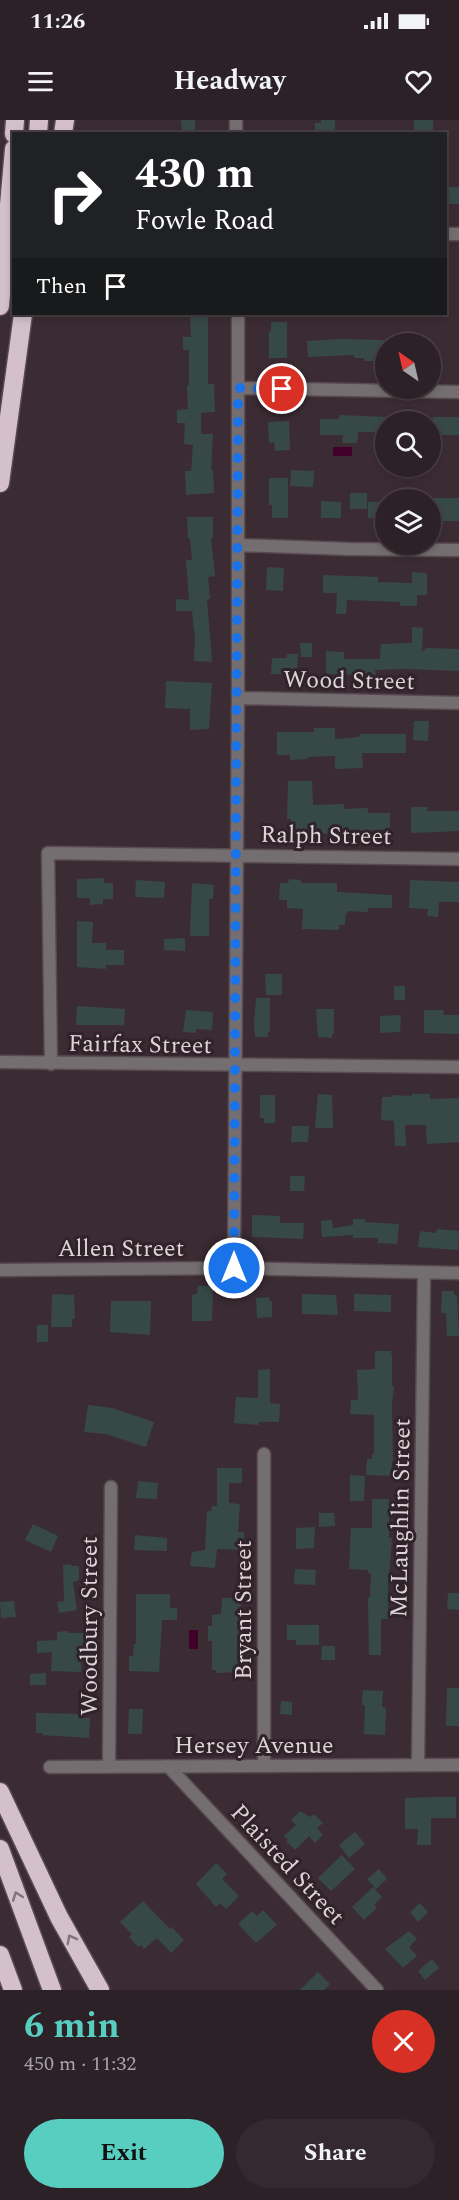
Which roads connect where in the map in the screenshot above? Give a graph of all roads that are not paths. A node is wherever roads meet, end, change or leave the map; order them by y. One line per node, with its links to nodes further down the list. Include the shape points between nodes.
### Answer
1 (12, 171): 2 (highway)
2 (0, 306)
3 (23, 315): 7 (highway)
4 (32, 315): 7 (highway)
5 (238, 315): 6 (street)
6 (238, 388): 8 (street); 10 (street)
7 (14, 391): 9 (highway)
8 (459, 392)
9 (0, 483)
10 (238, 545): 11 (street); 12 (street)
11 (459, 550)
12 (238, 698): 13 (street, Wood Street); 14 (street)
13 (459, 703)
14 (235, 854): 15 (street, Ralph Street); 17 (street, Ralph Street, via 48,853); 18 (street)
15 (459, 859)
16 (0, 1062): 17 (street, Fairfax Street)
17 (51, 1064): 18 (street, Fairfax Street)
18 (234, 1066): 19 (street, Fairfax Street); 20 (street)
19 (459, 1067)
20 (234, 1268): 21 (street, Allen Street); 22 (street, Allen Street)
21 (0, 1270)
22 (424, 1273): 23 (street, Allen Street); 26 (street, McLaughlin Street)
23 (459, 1273)
24 (264, 1454): 27 (street, Bryant Street)
25 (111, 1487): 29 (street, Woodbury Street)
26 (418, 1764): 27 (street, Hersey Avenue); 28 (street, Hersey Avenue)
27 (264, 1765): 30 (street, Hersey Avenue)
28 (459, 1765)
29 (109, 1766): 30 (street, Hersey Avenue); 31 (street, Hersey Avenue)
30 (168, 1766): 38 (street, Plaisted Street)
31 (50, 1767)
32 (0, 1792): 37 (highway, one-way to 32, via 55,1908)
33 (0, 1849): 36 (highway, one-way to 33)
34 (0, 1955): 35 (highway)
35 (13, 1990)
36 (52, 1990)
37 (100, 1990)
38 (376, 1990)

